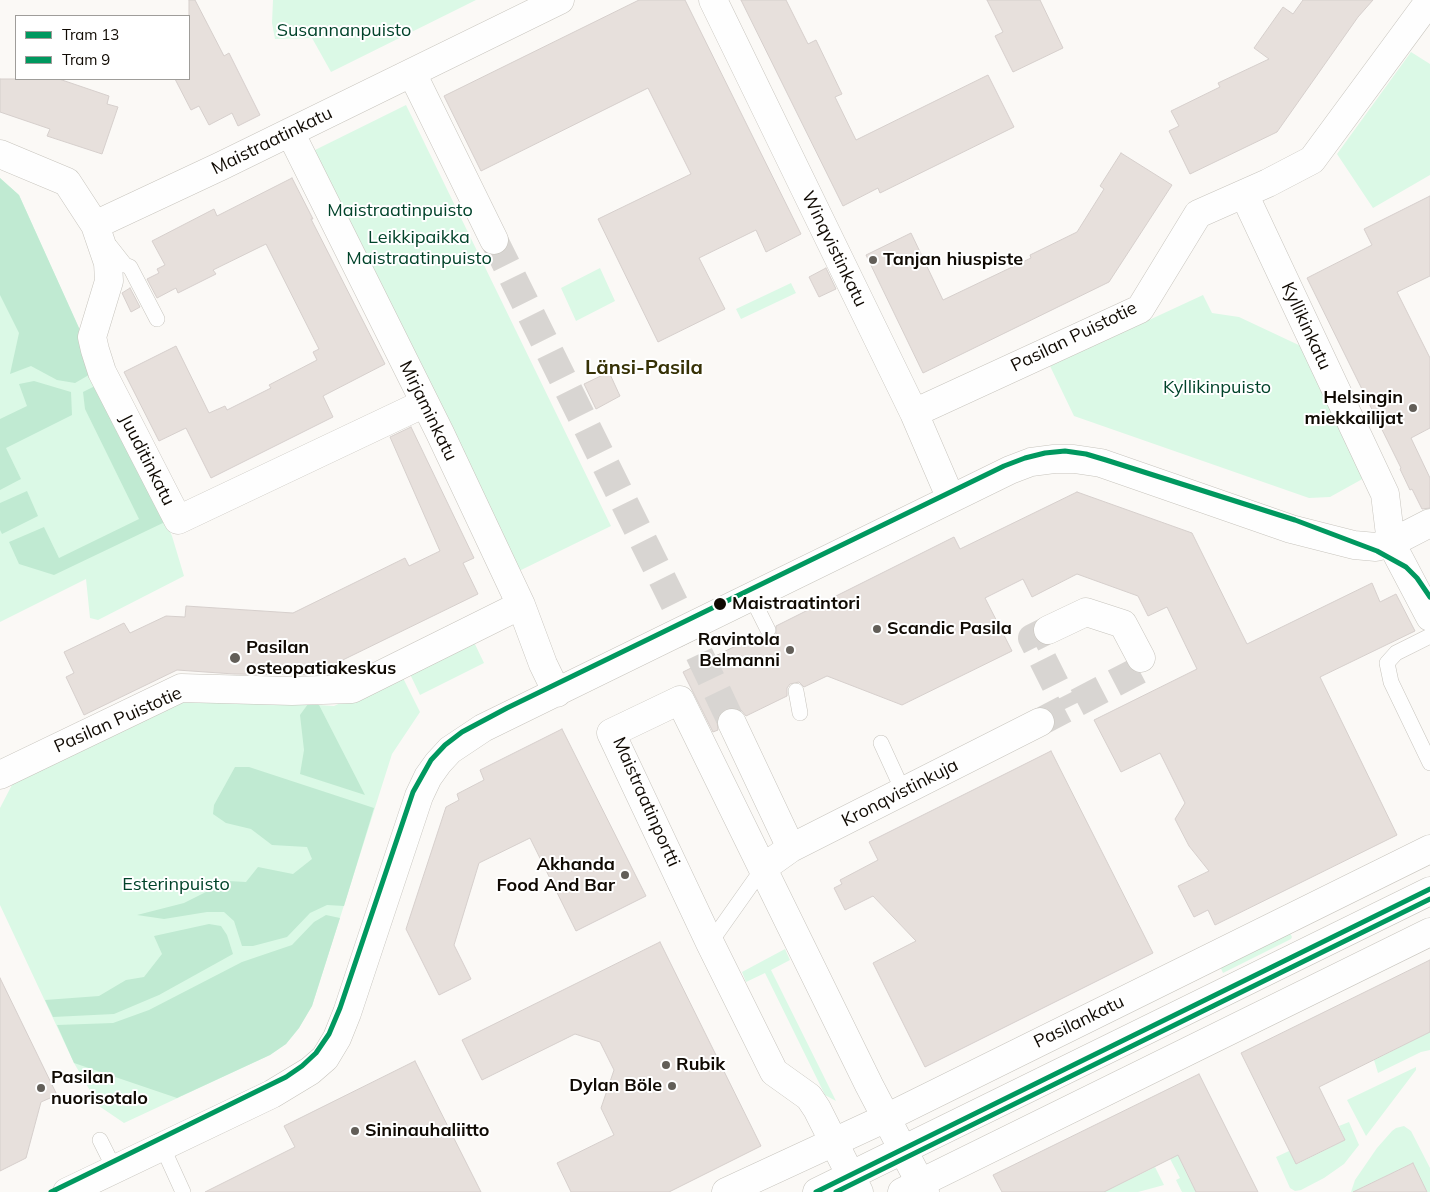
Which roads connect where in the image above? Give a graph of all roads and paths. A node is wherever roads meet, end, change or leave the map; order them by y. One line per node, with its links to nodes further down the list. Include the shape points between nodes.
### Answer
1 (560, 0): 4 (street, Maistraatinkatu)
2 (713, 0): 12 (street, Winqvistinkatu)
3 (1430, 0): 7 (street, Pasilan Puistotie, via 1312,160)
4 (412, 73): 5 (street, Maistraatinkatu); 9 (street)
5 (290, 132): 8 (street, Maistraatinkatu); 11 (street, Mirjaminkatu)
6 (0, 154): 8 (street, via 67,182)
7 (1244, 194): 12 (street, Pasilan Puistotie, via 1198,214 1140,309); 15 (street, Kyllikinkatu, via 1385,494)
8 (95, 225): 10 (lane, via 125,265 130,267); 11 (street, Juuditinkatu, via 108,263 109,281 92,337 95,350 102,372 178,520)
9 (494, 240)
10 (157, 319)
11 (425, 403): 17 (street, Mirjaminkatu)
12 (914, 413): 13 (street, Winqvistinkatu)
13 (951, 499): 15 (street, via 1031,462 1074,459 1101,463 1336,542 1376,547); 16 (street)
14 (1430, 523): 15 (street)
15 (1391, 543): 18 (street)
16 (752, 598): 19 (lane); 24 (street)
17 (521, 605): 24 (street, Mirjaminkatu); 30 (street, Pasilan Puistotie, via 352,689 181,688)
18 (1430, 617)
19 (768, 630)
20 (1048, 630): 22 (street, via 1086,612 1123,624)
21 (1430, 636): 29 (lane, via 1396,653 1387,663 1391,682)
22 (1141, 658)
23 (796, 691): 25 (lane)
24 (557, 693): 41 (street, via 464,740 450,750 428,777 347,1012 337,1038 324,1058 310,1071 272,1094)
25 (800, 714)
26 (1040, 722): 31 (street, Kronqvistinkuja)
27 (732, 723): 32 (street)
28 (881, 743): 31 (lane)
29 (1430, 763)
30 (0, 775)
31 (904, 791): 32 (street, Kronqvistinkuja)
32 (791, 848): 34 (street, Kronqvistinkuja)
33 (1430, 849): 38 (street, Pasilankatu)
34 (763, 868): 37 (lane); 37 (street, Maistraatinportti, via 680,700 611,733); 38 (street, Maistraatinportti)
35 (1430, 891): 42 (street, Pasilankatu)
36 (1430, 932): 45 (street)
37 (710, 943): 40 (street, Maistraatinportti, via 774,1072 809,1097)
38 (886, 1118): 40 (street, Pasilankatu); 42 (street, Maistraatinportti)
39 (100, 1140): 43 (lane)
40 (833, 1142): 44 (street, Maistraatinportti); 47 (street, Pasilankatu)
41 (162, 1146): 43 (street); 46 (lane)
42 (903, 1149): 44 (street, Pasilankatu); 45 (street, Maistraatinportti)
43 (93, 1184)
44 (855, 1184): 48 (street, Pasilankatu)
45 (916, 1189)
46 (183, 1192)
47 (726, 1192)
48 (817, 1192)

